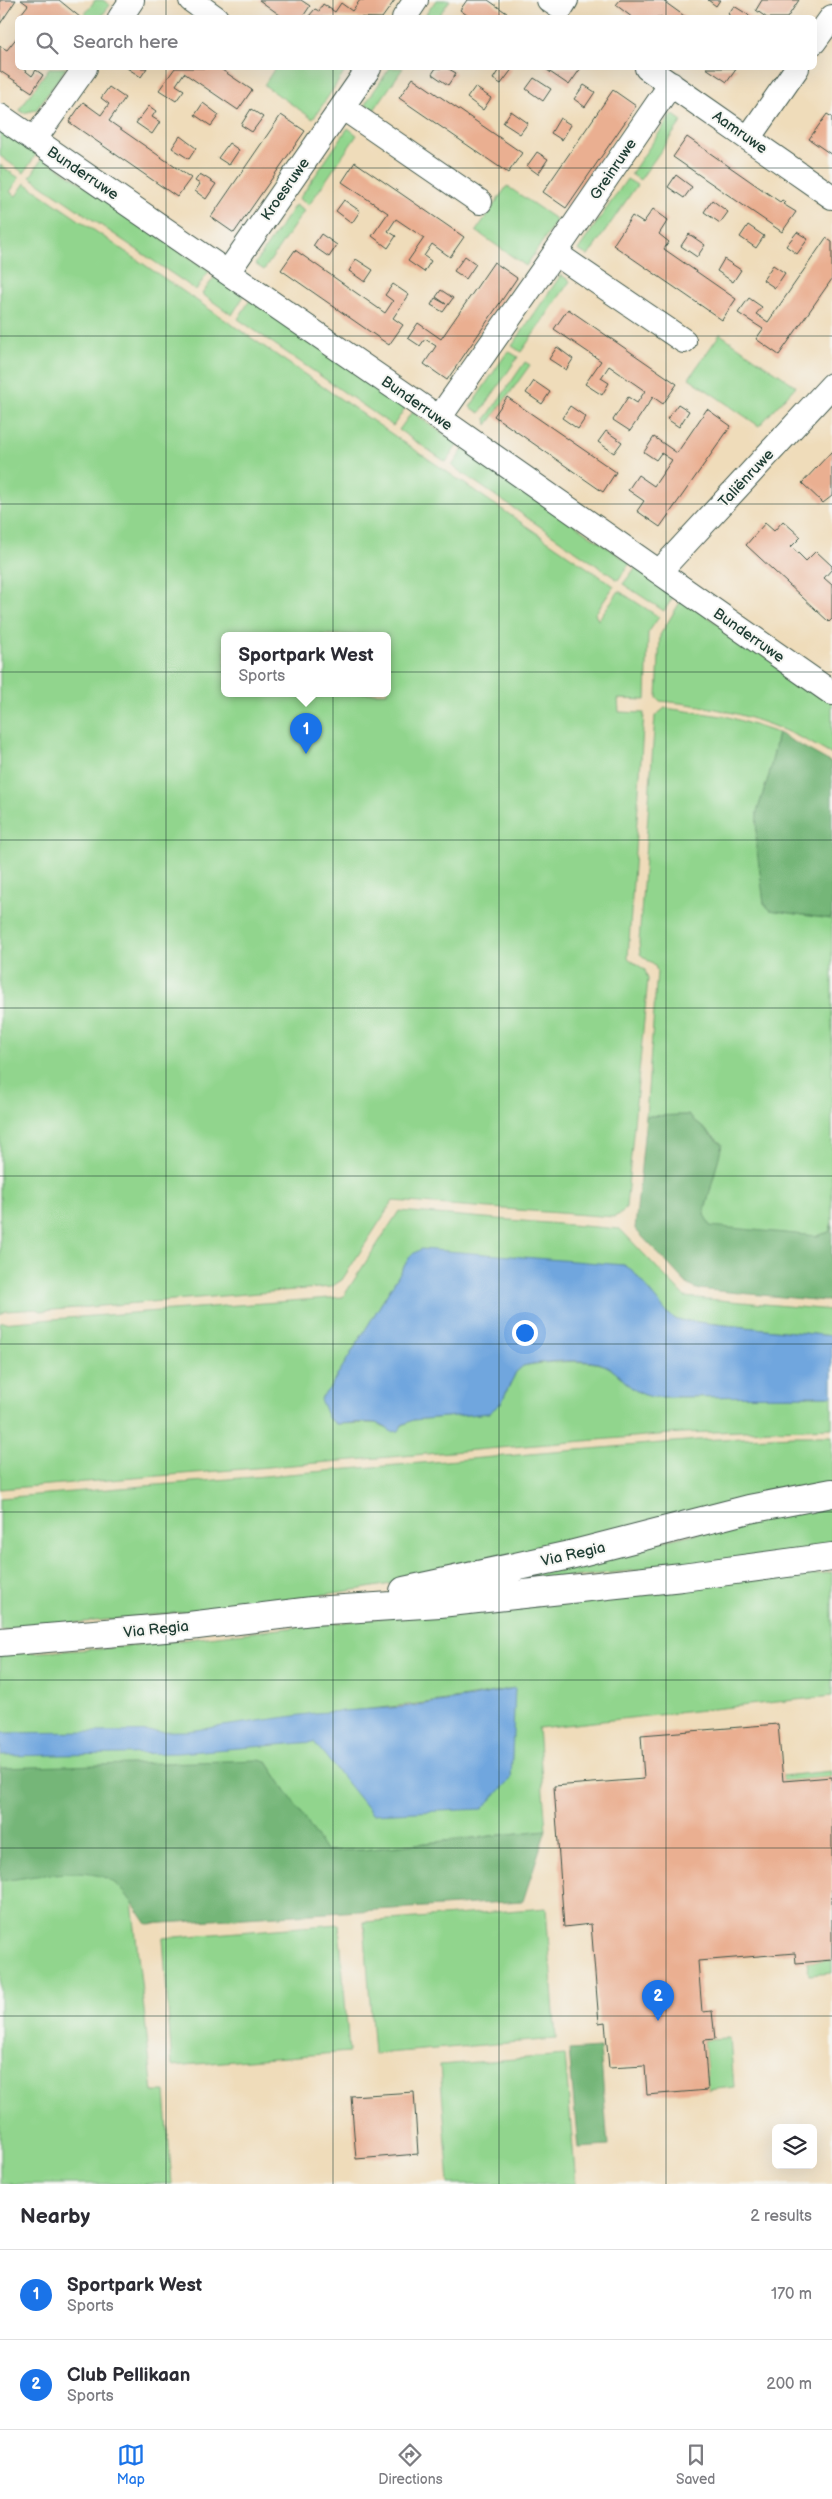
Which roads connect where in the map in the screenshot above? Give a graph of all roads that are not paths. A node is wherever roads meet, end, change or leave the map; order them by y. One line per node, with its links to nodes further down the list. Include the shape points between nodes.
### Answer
1 (191, 0): 3 (street)
2 (416, 0): 4 (street)
3 (212, 15)
4 (406, 15)
5 (832, 17): 6 (street)
6 (817, 38)
7 (84, 70): 15 (street)
8 (368, 70): 12 (street, Kroesruwe)
9 (650, 70): 11 (street, Aamruwe)
10 (796, 70): 14 (street)
11 (671, 84): 14 (street, Aamruwe); 18 (street, Greinruwe)
12 (342, 107): 17 (street); 19 (street, Kroesruwe)
13 (0, 116): 15 (street, Bunderruwe)
14 (749, 137): 16 (street, Aamruwe)
15 (34, 140): 19 (street, Bunderruwe)
16 (832, 197)
17 (480, 202)
18 (556, 253): 20 (street); 22 (street, Greinruwe)
19 (228, 272): 22 (street, Bunderruwe)
20 (684, 341)
21 (832, 385): 23 (street, Taliënruwe)
22 (438, 418): 23 (street, Bunderruwe)
23 (660, 572): 24 (street, Bunderruwe)
24 (832, 693)
25 (832, 1493): 27 (main road, Via Regia, via 749,1508 570,1555)
26 (832, 1557): 27 (main road, Via Regia, via 440,1603)
27 (312, 1611): 28 (main road, Via Regia, via 171,1628)
28 (0, 1642)

